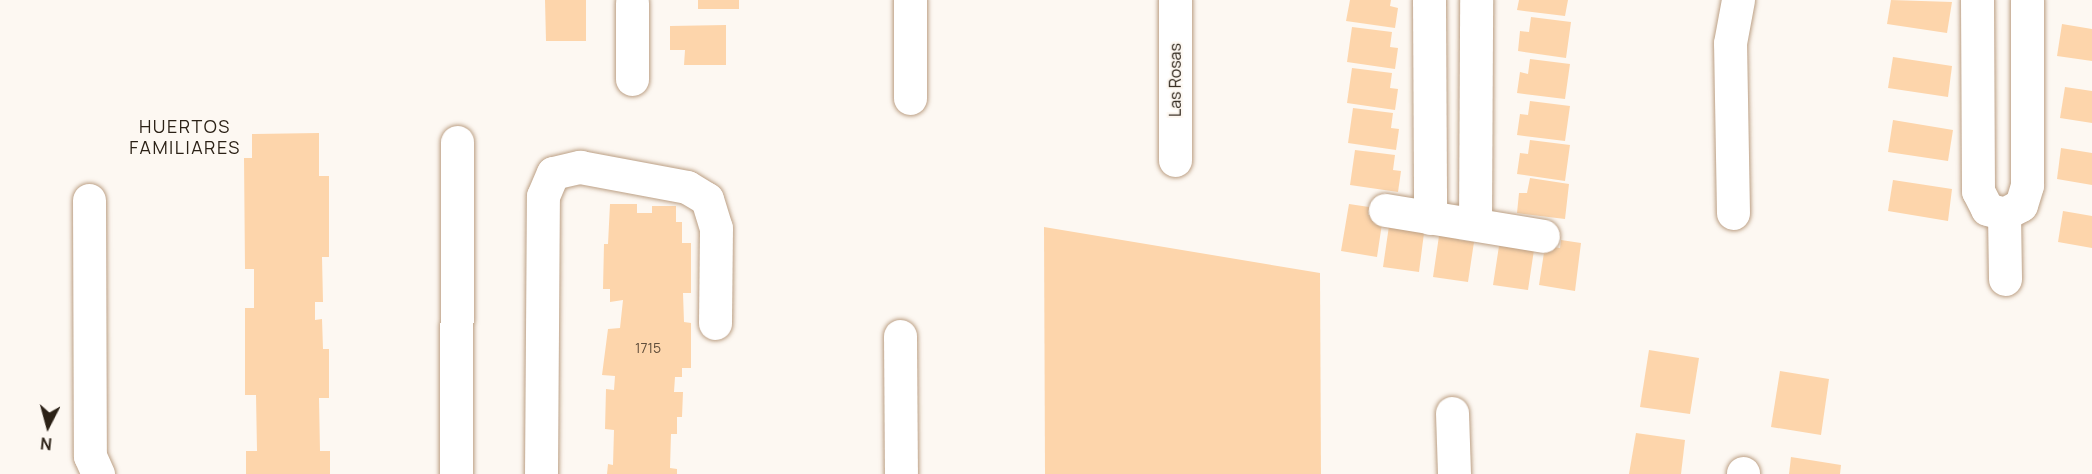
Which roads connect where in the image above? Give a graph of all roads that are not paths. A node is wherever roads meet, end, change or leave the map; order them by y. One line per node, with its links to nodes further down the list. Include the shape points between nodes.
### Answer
1 (910, 0): 10 (street)
2 (1175, 0): 12 (street, Las Rosas)
3 (1429, 0): 17 (street)
4 (1476, 0): 18 (street)
5 (1738, 0): 15 (street, via 1730,43)
6 (1977, 0): 16 (street, via 1978,191 1987,208)
7 (2027, 0): 16 (street, via 2027,185 2021,205)
8 (631, 1): 9 (street)
9 (632, 78)
10 (910, 98)
11 (457, 142): 25 (street)
12 (1175, 160)
13 (89, 200): 24 (street, via 90,456)
14 (1384, 210): 17 (street)
15 (1733, 213)
16 (2004, 214): 20 (street)
17 (1430, 218): 18 (street)
18 (1475, 225): 19 (street)
19 (1543, 236)
20 (2005, 279)
21 (715, 324): 26 (street, via 716,228 707,199 687,187 580,167 553,173 543,196)
22 (900, 336): 27 (street)
23 (1452, 413): 28 (street)
24 (98, 474)
25 (456, 474)
26 (541, 474)
27 (901, 474)
28 (1454, 474)

